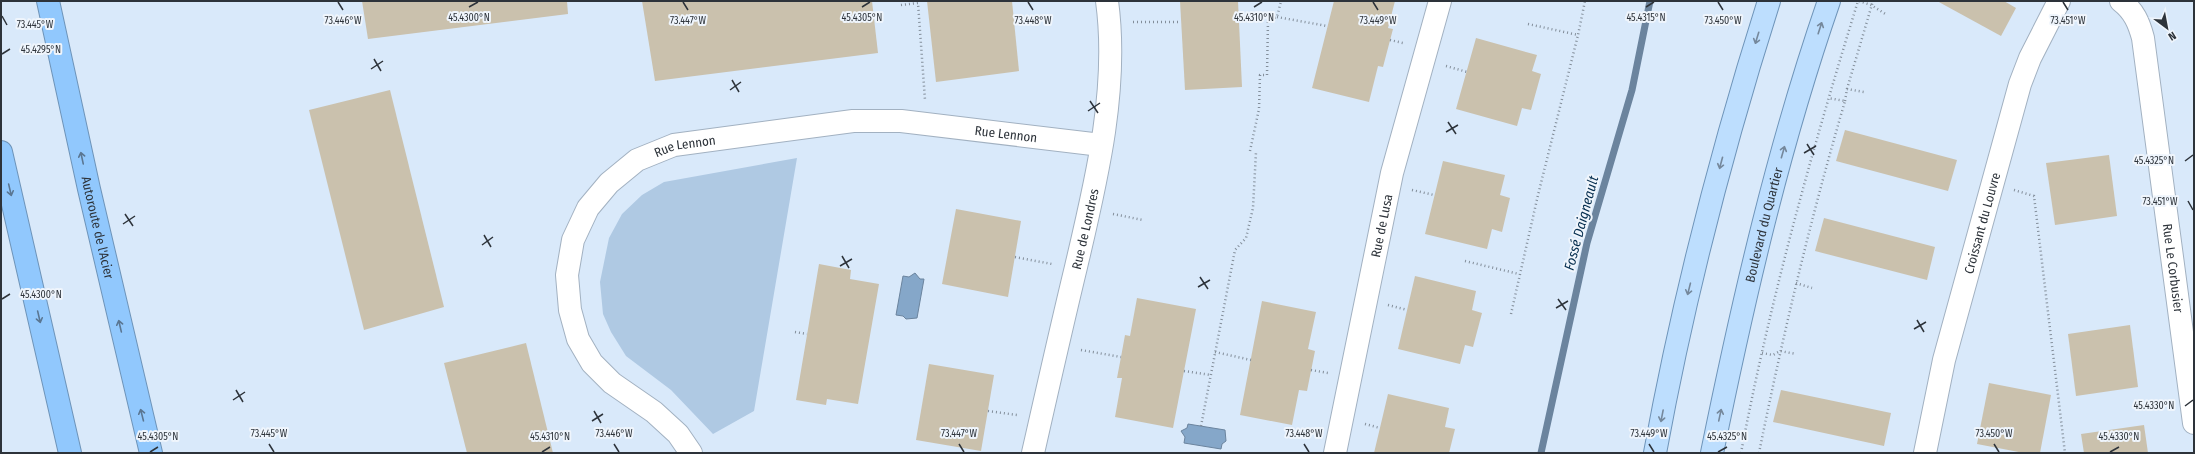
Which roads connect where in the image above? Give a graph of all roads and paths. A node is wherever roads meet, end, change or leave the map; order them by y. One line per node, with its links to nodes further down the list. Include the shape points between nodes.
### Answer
1 (48, 1): 58 (highway, Autoroute de l'Acier, one-way to 1)
2 (901, 1): 27 (path, via 901,4 918,3)
3 (1107, 1): 28 (street, Rue de Londres, via 1109,61 1106,116)
4 (1281, 1): 15 (path)
5 (1440, 1): 61 (street, Rue de Lusa, via 1392,172)
6 (1585, 1): 22 (path)
7 (1769, 1): 62 (main road, one-way to 62, via 1709,210 1677,342)
8 (1828, 1): 63 (main road, Boulevard du Quartier, one-way to 8, via 1766,216)
9 (1858, 1): 13 (path); 25 (path)
10 (1873, 1): 13 (path)
11 (2059, 1): 66 (street, Croissant du Louvre, via 2030,58 2013,107 1944,360)
12 (2122, 1): 55 (street, Rue Le Corbusier, via 2138,22 2145,50)
13 (1871, 5): 14 (path); 23 (path)
14 (1887, 15)
15 (1277, 17): 17 (path); 21 (path)
16 (1239, 19): 17 (path)
17 (1268, 20): 29 (path, via 1267,75 1260,75 1259,110)
18 (1130, 22): 19 (path)
19 (1181, 22)
20 (1528, 24): 22 (path)
21 (1327, 26)
22 (1578, 35): 38 (path)
23 (1847, 89): 24 (path); 26 (path)
24 (1864, 92)
25 (1828, 98): 26 (path); 47 (path, via 1803,186)
26 (1845, 101): 39 (path, via 1815,204)
27 (927, 124): 28 (street, Rue Lennon); 59 (street, Rue Lennon, via 853,121 674,145 637,160 608,183 588,208 573,240 567,275 570,310 578,339 592,363 607,378 654,412 678,434)
28 (1101, 145): 37 (street, Rue de Londres, via 1094,192)
29 (1250, 151)
30 (1, 152): 57 (highway, one-way to 57)
31 (1256, 152): 46 (path, via 1253,208 1246,238 1235,250)
32 (2007, 188): 67 (path, via 2034,196)
33 (1112, 214): 34 (path)
34 (1143, 220)
35 (1015, 257): 37 (path)
36 (1465, 261): 38 (path)
37 (1076, 268): 54 (street, Rue de Londres)
38 (1519, 274): 41 (path)
39 (1796, 283): 40 (path); 45 (path)
40 (1812, 288)
41 (1511, 314)
42 (795, 332): 43 (path)
43 (807, 334)
44 (1081, 350): 49 (path)
45 (1780, 351): 47 (path, via 1773,355); 48 (path); 65 (path)
46 (1215, 352): 50 (path); 52 (path)
47 (1762, 353): 64 (path)
48 (1796, 354)
49 (1121, 357)
50 (1250, 360)
51 (1184, 371): 52 (path)
52 (1211, 375): 56 (path)
53 (988, 411): 54 (path)
54 (1040, 419): 60 (street, Rue de Londres)
55 (2194, 423)
56 (1201, 426)
57 (70, 453)
58 (151, 453)
59 (691, 453)
60 (1033, 453)
61 (1335, 453)
62 (1655, 453)
63 (1712, 453)
64 (1741, 453)
65 (1759, 453)
66 (1925, 453)
67 (2065, 453)

